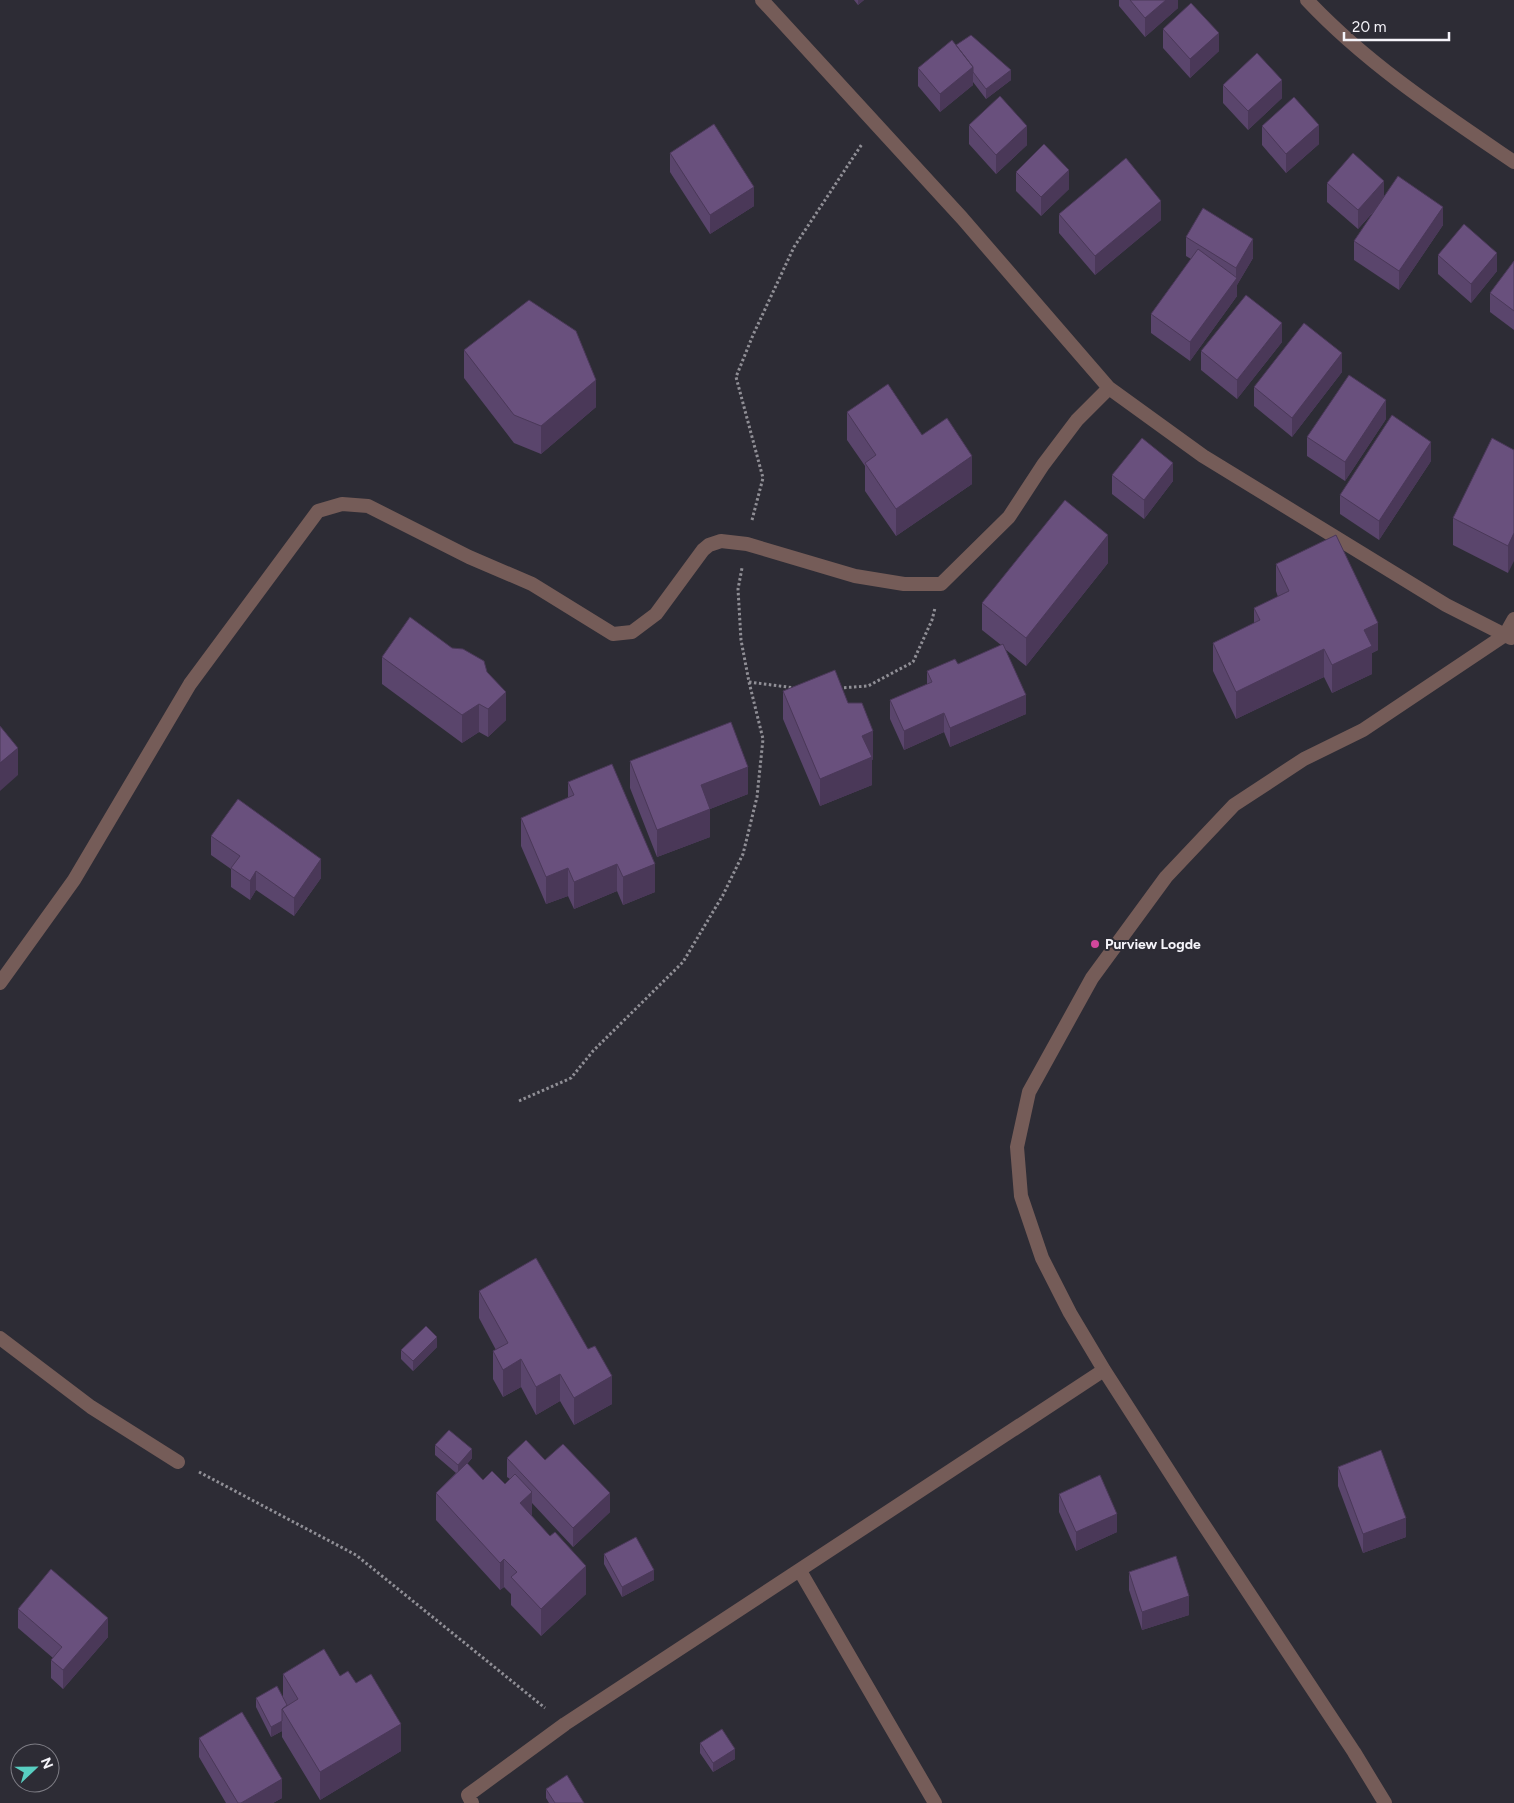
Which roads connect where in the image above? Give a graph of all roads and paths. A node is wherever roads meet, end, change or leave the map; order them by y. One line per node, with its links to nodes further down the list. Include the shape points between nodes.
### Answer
1 (762, 0): 3 (street)
2 (1307, 0): 4 (street, via 1371,60)
3 (876, 123): 5 (street); 6 (path, via 794,247 736,377 763,478)
4 (1514, 162)
5 (1109, 388): 7 (street, via 1078,420 1043,465 1009,517); 9 (street, via 1203,456 1446,605)
6 (747, 544): 7 (street, via 855,576 904,584); 10 (path, via 738,589 741,640); 13 (street, via 721,541 709,545 656,614 632,632 613,634 532,584 469,557 368,506 342,504 318,511 190,684 74,880)
7 (941, 584): 11 (path, via 932,620 913,662 868,686)
8 (1514, 619): 9 (street)
9 (1510, 637): 16 (street, via 1363,730 1304,759 1234,805 1166,877 1092,978 1029,1092 1017,1147 1021,1196 1042,1258)
10 (749, 682): 12 (path); 14 (path, via 763,739 758,797 743,854 723,895 683,962 570,1078)
11 (839, 688)
12 (801, 689)
13 (0, 983)
14 (519, 1101)
15 (0, 1338): 17 (street, via 91,1407)
16 (1104, 1370): 18 (street); 23 (street)
17 (178, 1462): 19 (path, via 356,1555)
18 (800, 1571): 19 (street); 22 (street)
19 (565, 1724): 20 (street)
20 (470, 1799): 21 (street)
21 (456, 1803)
22 (935, 1803)
23 (1385, 1803)

